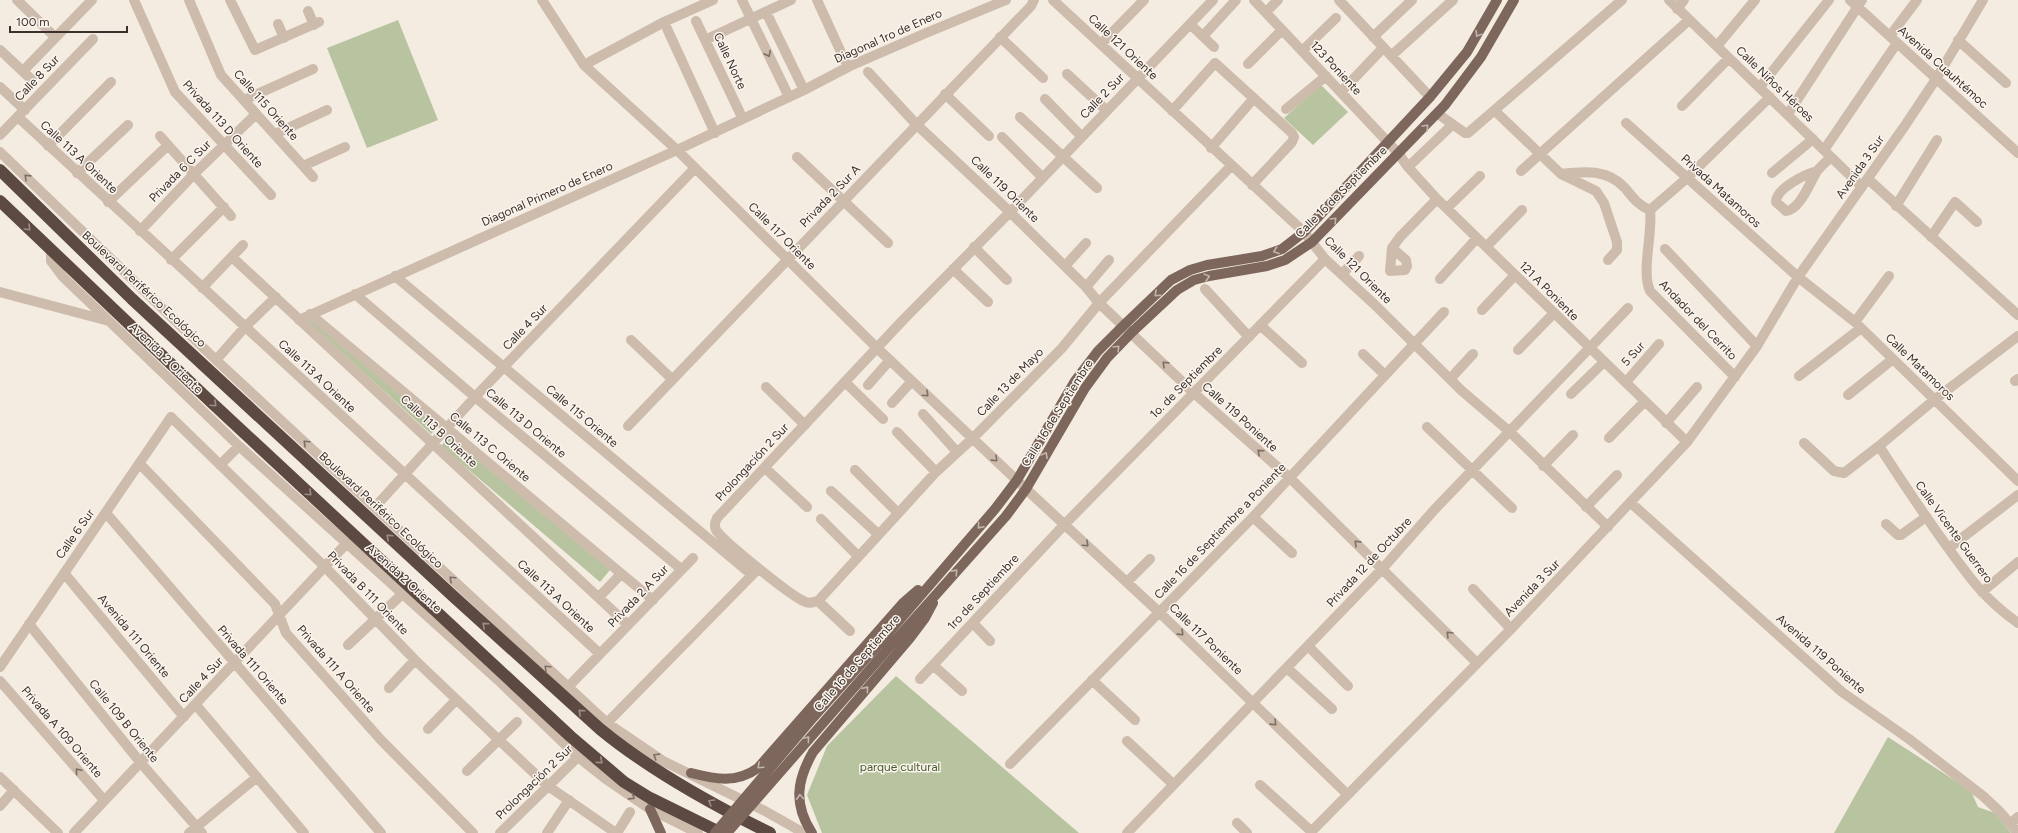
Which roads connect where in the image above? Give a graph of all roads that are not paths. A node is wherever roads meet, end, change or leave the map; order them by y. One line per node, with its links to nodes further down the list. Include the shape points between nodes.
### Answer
1 (17, 0): 45 (street)
2 (134, 0): 113 (street, Privada 113 D Oriente, via 175,92)
3 (189, 0): 85 (street, Calle 115 Oriente, via 221,75)
4 (230, 0): 48 (street, via 255,50)
5 (542, 0): 63 (street, Calle 117 Oriente)
6 (713, 0): 40 (street)
7 (742, 0): 37 (street)
8 (791, 0): 34 (street)
9 (817, 0): 61 (street)
10 (1006, 0): 77 (street, Diagonal 1ro de Enero, via 864,60)
11 (1034, 0): 46 (street, Privada 2 Sur A)
12 (1053, 0): 53 (street, Calle 121 Oriente)
13 (1144, 0): 53 (street)
14 (1213, 0): 42 (street, Calle 2 Sur)
15 (1236, 0): 44 (street)
16 (1254, 0): 35 (street, 123 Poniente)
17 (1278, 0): 35 (street)
18 (1412, 0): 47 (street)
19 (1453, 0): 59 (street)
20 (1497, 0): 81 (main road, Calle 16 de Septiembre, one-way to 81, via 1467,52)
21 (1514, 0): 95 (main road, Calle 16 de Septiembre, via 1482,58)
22 (1622, 0): 91 (street)
23 (1669, 0): 32 (street, Calle Niños Héroes)
24 (1684, 0): 32 (street)
25 (1755, 0): 55 (street)
26 (1829, 0): 76 (street)
27 (1917, 0): 51 (street)
28 (1983, 0): 52 (street, Avenida 3 Sur)
29 (90, 1): 45 (street)
30 (1343, 1): 47 (street)
31 (1856, 2): 51 (street, Avenida Cuauhtémoc); 96 (street)
32 (1677, 8): 39 (street, Calle Niños Héroes)
33 (308, 11): 48 (street, via 317,23)
34 (766, 12): 37 (street); 77 (street)
35 (1266, 12): 43 (street, 123 Poniente)
36 (1336, 18): 58 (street)
37 (751, 19): 50 (street); 80 (street, one-way to 80)
38 (696, 20): 50 (street, Calle Norte)
39 (1689, 20): 55 (street, Calle Niños Héroes); 122 (street)
40 (664, 22): 63 (street); 102 (street)
41 (278, 24): 48 (street)
42 (1190, 24): 44 (street); 70 (street, Calle 2 Sur)
43 (1282, 30): 58 (street, 123 Poniente); 62 (street)
44 (1203, 36): 54 (street)
45 (56, 37): 65 (street)
46 (1000, 37): 69 (street); 79 (street, Privada 2 Sur A)
47 (1373, 37): 56 (street)
48 (284, 38)
49 (93, 40): 92 (street, Calle 8 Sur)
50 (705, 40): 93 (street, Calle Norte)
51 (1893, 40): 71 (street, Avenida Cuauhtémoc); 121 (street)
52 (1958, 40): 71 (street, Avenida 3 Sur); 74 (street)
53 (1101, 44): 70 (street, Calle 121 Oriente)
54 (1214, 46)
55 (1717, 46): 60 (street, Calle Niños Héroes)
56 (1383, 48): 59 (street); 78 (street)
57 (0, 50): 65 (street)
58 (1302, 51): 68 (street, 123 Poniente)
59 (1391, 56): 81 (street)
60 (1729, 58): 76 (street, Calle Niños Héroes); 86 (street)
61 (845, 61)
62 (1248, 64)
63 (584, 65): 117 (street, Calle 117 Oriente)
64 (313, 69): 85 (street)
65 (23, 71): 72 (street)
66 (868, 72): 99 (street, Calle 119 Oriente)
67 (1067, 74): 89 (street)
68 (1326, 76): 78 (street, 123 Poniente); 87 (street)
69 (1043, 78)
70 (1137, 78): 89 (street, Calle 2 Sur); 90 (street, Calle 121 Oriente)
71 (1936, 79): 120 (street, Avenida Cuauhtémoc); 140 (street, Avenida 3 Sur)
72 (32, 80)
73 (111, 82): 114 (street)
74 (2006, 83)
75 (0, 87): 92 (street, Calle 113 A Oriente)
76 (1760, 87): 82 (street, Calle Niños Héroes)
77 (804, 90): 80 (street, Diagonal Primero de Enero)
78 (1341, 92): 111 (street, 123 Poniente)
79 (945, 94): 99 (street, Privada 2 Sur A); 106 (street)
80 (789, 97): 102 (street, Diagonal Primero de Enero)
81 (1430, 97): 111 (main road, Calle 16 de Septiembre)
82 (1770, 97): 96 (street, Calle Niños Héroes); 139 (street)
83 (1254, 98): 90 (street, via 1216,63); 116 (street); 141 (street, via 1294,137)
84 (1045, 99): 107 (street)
85 (244, 100): 94 (street, Calle 115 Oriente)
86 (1682, 106)
87 (1286, 109)
88 (327, 110): 103 (street)
89 (1106, 110): 107 (street, Calle 2 Sur)
90 (1172, 111): 116 (street, Calle 121 Oriente)
91 (1495, 111): 101 (street, via 1468,133); 122 (street)
92 (22, 113): 104 (street, Calle 8 Sur); 114 (street, Calle 113 A Oriente)
93 (740, 113)
94 (256, 114): 103 (street, Calle 115 Oriente); 113 (street, Privada 6 C Sur)
95 (1438, 114): 101 (street); 119 (main road, Calle 16 de Septiembre, one-way to 95)
96 (1788, 114): 109 (street, Calle Niños Héroes)
97 (1020, 117): 123 (street)
98 (1626, 123): 139 (street, Privada Matamoros)
99 (916, 124): 145 (street, Privada 2 Sur A); 153 (street, Calle 119 Oriente)
100 (128, 125): 132 (street)
101 (1452, 125): 127 (street)
102 (715, 133): 117 (street, Diagonal Primero de Enero)
103 (275, 134): 125 (street, Calle 115 Oriente)
104 (0, 135)
105 (160, 136): 112 (street)
106 (989, 136)
107 (1081, 136): 123 (street, Calle 2 Sur)
108 (1002, 137): 138 (street)
109 (1813, 139): 121 (street, Calle Niños Héroes); 133 (street)
110 (1937, 140): 148 (street)
111 (1388, 143): 119 (street, 123 Poniente); 157 (main road, Calle 16 de Septiembre)
112 (168, 145): 134 (street); 146 (street)
113 (224, 145): 134 (street, Privada 6 C Sur); 143 (street, Privada 113 D Oriente)
114 (48, 146): 132 (street, Calle 113 A Oriente)
115 (345, 147): 125 (street)
116 (1211, 148): 126 (street, Calle 121 Oriente)
117 (678, 150): 128 (street, Calle 117 Oriente); 180 (street, Diagonal Primero de Enero)
118 (0, 152): 218 (street, one-way to 118)
119 (1398, 153): 127 (street, 121 A Poniente); 160 (main road, Calle 16 de Septiembre, one-way to 119)
120 (2018, 153)
121 (1827, 154): 131 (street); 140 (street, Calle Niños Héroes)
122 (1539, 155): 130 (street); 135 (street)
123 (1062, 156): 138 (street, Calle 2 Sur); 142 (street)
124 (797, 157): 145 (street)
125 (303, 166): 137 (street, Calle 115 Oriente)
126 (1231, 166): 141 (street, Calle 121 Oriente); 192 (street, Calle 13 de Mayo)
127 (1408, 167): 144 (street, 121 A Poniente)
128 (695, 168): 171 (street, Calle 117 Oriente); 222 (street, Calle 4 Sur)
129 (0, 170): 345 (highway, Boulevard Periférico Ecológico, one-way to 129, via 452,596 132,299)
130 (1521, 171)
131 (1817, 171)
132 (77, 173): 146 (street, Calle 113 A Oriente)
133 (1772, 173)
134 (194, 174): 149 (street); 156 (street, Privada 6 C Sur)
135 (1561, 174): 152 (street, via 1594,172 1606,175 1616,180 1640,206); 175 (street, via 1596,192 1604,203 1617,242 1617,250)
136 (1480, 176): 150 (street)
137 (313, 177)
138 (1042, 177): 153 (street, Calle 2 Sur)
139 (1688, 178): 152 (street); 182 (street, Privada Matamoros)
140 (1865, 183): 148 (street, Calle Niños Héroes); 182 (street, Avenida 3 Sur)
141 (1252, 185): 157 (street, Calle 121 Oriente)
142 (1097, 188)
143 (271, 195)
144 (1437, 199): 150 (street, 121 A Poniente); 166 (street)
145 (843, 201): 161 (street); 171 (street, Privada 2 Sur A)
146 (108, 202): 156 (street, Calle 113 A Oriente)
147 (3, 206): 168 (highway, one-way to 168)
148 (1896, 206): 158 (street, Calle Niños Héroes)
149 (224, 207): 154 (street); 173 (street)
150 (1446, 208): 159 (street, 121 A Poniente)
151 (1522, 210): 165 (street)
152 (1650, 210): 225 (street, Andador del Cerrito, via 1647,277 1650,291)
153 (1010, 212): 164 (street, Prolongación 2 Sur); 176 (street, Calle 119 Oriente)
154 (231, 216)
155 (1977, 222): 158 (street, via 1955,202)
156 (140, 231): 173 (street, Calle 113 A Oriente)
157 (1304, 232): 160 (street, Calle 121 Oriente); 201 (main road, Calle 16 de Septiembre, one-way to 201, via 1282,249 1262,256 1190,270 1171,280)
158 (1931, 237): 198 (street, Calle Niños Héroes)
159 (1477, 238): 165 (street, 121 A Poniente); 183 (street)
160 (1312, 242): 172 (street, Calle 121 Oriente); 205 (main road, Calle 16 de Septiembre, one-way to 160, via 1177,290 1194,280 1267,266 1285,260)
161 (888, 243)
162 (1086, 243): 176 (street)
163 (243, 245): 169 (street)
164 (974, 247): 177 (street, Prolongación 2 Sur); 184 (street)
165 (1486, 247): 179 (street, 121 A Poniente)
166 (1392, 248)
167 (1665, 249): 211 (street)
168 (51, 256): 200 (street, Avenida 2 Oriente, via 63,277); 349 (highway, one-way to 349)
169 (232, 256): 186 (street); 190 (street, Calle 113 B Oriente)
170 (1359, 256): 178 (street)
171 (788, 259): 212 (street, Calle 117 Oriente); 226 (street, Privada 2 Sur A)
172 (1325, 259): 178 (street, Calle 121 Oriente); 202 (street, 1o. de Septiembre)
173 (171, 260): 186 (street, Calle 113 A Oriente)
174 (1109, 260): 185 (street)
175 (1608, 260)
176 (1065, 266): 185 (street, Calle 119 Oriente)
177 (953, 269): 191 (street); 212 (street, Prolongación 2 Sur)
178 (1342, 274): 209 (street, Calle 121 Oriente)
179 (1515, 275): 194 (street); 197 (street, 121 A Poniente)
180 (395, 276): 189 (street, Diagonal Primero de Enero); 222 (street, Calle 115 Oriente)
181 (1889, 276): 203 (street)
182 (1798, 277): 203 (street, Calle Matamoros); 211 (street, Avenida 3 Sur)
183 (1440, 279)
184 (1007, 280)
185 (1086, 287): 192 (street, Calle 119 Oriente)
186 (202, 288): 204 (street, Calle 113 A Oriente)
187 (1205, 289): 207 (street)
188 (0, 292): 200 (street)
189 (355, 294): 196 (street, Diagonal Primero de Enero); 237 (street, Calle 113 D Oriente)
190 (276, 297): 199 (street, Calle 113 B Oriente); 204 (street)
191 (988, 302)
192 (1099, 302): 201 (street, Calle 119 Oriente); 252 (street, Calle 13 de Mayo, via 1062,348)
193 (1628, 308): 213 (street, Privada 12 de Octubre)
194 (1482, 310)
195 (1444, 312): 209 (street, Calle 16 de Septiembre a Poniente)
196 (310, 314): 199 (street, Diagonal Primero de Enero); 248 (street, Calle 113 C Oriente)
197 (1554, 314): 213 (street, 121 A Poniente); 214 (street)
198 (2018, 315)
199 (299, 320): 256 (street, Calle 113 B Oriente)
200 (109, 321): 257 (street, Avenida 2 Oriente)
201 (1124, 325): 205 (street, Calle 119 Poniente); 270 (main road, Calle 16 de Septiembre, via 1098,351 1075,381)
202 (1260, 325): 207 (street, 1o. de Septiembre); 221 (street)
203 (1858, 325): 217 (street, Calle Matamoros); 224 (street)
204 (245, 327): 218 (street); 267 (street, Calle 113 A Oriente)
205 (1132, 332): 234 (street, Calle 119 Poniente, one-way to 205); 272 (main road, Calle 16 de Septiembre, one-way to 205, via 1085,388)
206 (2018, 336): 238 (street)
207 (1249, 337): 234 (street, 1o. de Septiembre)
208 (631, 340): 226 (street)
209 (1414, 344): 223 (street, Calle 16 de Septiembre a Poniente); 227 (street, Calle 121 Oriente)
210 (1659, 344): 230 (street, 5 Sur)
211 (1756, 346): 225 (street, Avenida 3 Sur)
212 (877, 348): 219 (street, Calle 117 Oriente); 229 (street, Prolongación 2 Sur)
213 (1589, 348): 220 (street, 121 A Poniente); 250 (street, Privada 12 de Octubre)
214 (1518, 350)
215 (1363, 354): 223 (street)
216 (1473, 354): 227 (street)
217 (1894, 359): 236 (street); 238 (street, Calle Matamoros)
218 (216, 360): 276 (street, one-way to 218)
219 (890, 360): 228 (street, Calle 117 Oriente); 231 (street)
220 (1604, 362): 230 (street, 121 A Poniente); 235 (street)
221 (1302, 363)
222 (504, 367): 237 (street, Calle 4 Sur); 299 (street, Calle 115 Oriente)
223 (1385, 375): 269 (street, Calle 16 de Septiembre a Poniente)
224 (1799, 376)
225 (1735, 377): 254 (street, Avenida 3 Sur)
226 (672, 379): 246 (street, Privada 2 Sur A)
227 (1450, 379): 250 (street, Calle 121 Oriente)
228 (912, 381): 240 (street); 252 (street, Calle 117 Oriente, one-way to 252)
229 (845, 382): 243 (street); 245 (street, Prolongación 2 Sur)
230 (1626, 382): 239 (street, 121 A Poniente)
231 (868, 385)
232 (766, 387): 245 (street)
233 (1697, 387): 244 (street)
234 (1194, 393): 269 (street, Calle 119 Poniente, one-way to 234); 285 (street, 1o. de Septiembre)
235 (1571, 394)
236 (1848, 395)
237 (475, 397): 248 (street, Calle 4 Sur); 298 (street, Calle 113 D Oriente)
238 (1934, 400): 258 (street); 271 (street, Calle Matamoros)
239 (1645, 401): 244 (street, 121 A Poniente); 253 (street)
240 (892, 403)
241 (923, 414): 259 (street)
242 (171, 417): 260 (street, Calle 6 Sur); 261 (street, Privada B 111 Oriente)
243 (883, 419)
244 (1666, 423): 254 (street, 121 A Poniente)
245 (805, 425): 263 (street, Prolongación 2 Sur)
246 (628, 426)
247 (1427, 427): 265 (street)
248 (447, 428): 256 (street, Calle 4 Sur); 302 (street, Calle 113 C Oriente)
249 (897, 432): 266 (street)
250 (1510, 432): 262 (street, Calle 121 Oriente); 265 (street, Privada 12 de Octubre)
251 (1572, 436): 262 (street)
252 (973, 438): 259 (street, Calle 13 de Mayo); 270 (street, Calle 117 Oriente, one-way to 270)
253 (1609, 438)
254 (1687, 442): 275 (street, Avenida 3 Sur)
255 (1804, 443): 258 (street, via 1839,473 1844,473)
256 (433, 444): 267 (street, Calle 4 Sur); 307 (street, Calle 113 B Oriente)
257 (239, 446): 261 (street); 289 (street, Avenida 2 Oriente)
258 (1879, 446): 283 (street, Calle Vicente Guerrero)
259 (957, 452): 266 (street, Calle 13 de Mayo)
260 (140, 464): 280 (street, Calle 6 Sur); 311 (street, Privada 111 A Oriente, via 275,604)
261 (220, 465): 296 (street, Privada B 111 Oriente)
262 (1543, 466): 278 (street, Calle 121 Oriente)
263 (765, 468): 277 (street); 299 (street, Prolongación 2 Sur, via 715,522 716,530)
264 (855, 470): 281 (street)
265 (1473, 470): 279 (street); 297 (street, Privada 12 de Octubre)
266 (936, 472): 281 (street, Calle 13 de Mayo)
267 (405, 474): 276 (street, Calle 4 Sur); 324 (street, Calle 113 A Oriente)
268 (1616, 475): 278 (street)
269 (1290, 478): 282 (street, Calle 16 de Septiembre a Poniente); 297 (street, Calle 119 Poniente, one-way to 269)
270 (1017, 480): 272 (street, Calle 117 Oriente); 301 (main road, Calle 16 de Septiembre, one-way to 301, via 995,509)
271 (2018, 481)
272 (1026, 489): 285 (street, Calle 117 Poniente); 304 (main road, Calle 16 de Septiembre, one-way to 272, via 1006,516)
273 (831, 491): 288 (street)
274 (2018, 495): 290 (street)
275 (1631, 503): 287 (street, Avenida 3 Sur); 368 (street, Avenida 119 Poniente, via 1842,692 1909,738 1983,796)
276 (375, 507): 335 (street, one-way to 276)
277 (807, 507)
278 (1586, 507): 287 (street, Calle 121 Oriente)
279 (1512, 508)
280 (106, 513): 300 (street, Calle 6 Sur); 327 (street, Privada 111 Oriente)
281 (898, 513): 288 (street, Calle 13 de Mayo)
282 (1253, 517): 291 (street); 312 (street, Calle 16 de Septiembre a Poniente)
283 (1926, 517): 286 (street, via 1901,535); 290 (street, Calle Vicente Guerrero)
284 (821, 519): 292 (street)
285 (1065, 524): 303 (street, Calle 117 Poniente, one-way to 303); 314 (street, 1ro de Septiembre)
286 (1886, 524)
287 (1608, 527): 318 (street, Avenida 3 Sur)
288 (878, 534): 292 (street, Calle 13 de Mayo)
289 (347, 543): 296 (street, Calle 4 Sur); 349 (street, Avenida 2 Oriente)
290 (1949, 548): 306 (street, Calle Vicente Guerrero, via 1971,581)
291 (1292, 553)
292 (858, 556): 310 (street, Calle 13 de Mayo)
293 (693, 558): 298 (street, Privada 2 A Sur)
294 (1150, 558): 303 (street)
295 (2018, 562): 306 (street)
296 (325, 567): 311 (street, Calle 4 Sur); 313 (street, Privada B 111 Oriente)
297 (1383, 568): 323 (street, Privada 12 de Octubre); 326 (street, Calle 119 Poniente, one-way to 297)
298 (681, 569): 309 (street, Privada 2 A Sur)
299 (756, 572): 310 (street, Calle 115 Oriente, via 801,600 811,603); 345 (street)
300 (64, 573): 316 (street, Calle 6 Sur); 342 (street, Avenida 111 Oriente)
301 (938, 573): 320 (main road, Calle 16 de Septiembre); 353 (main road, one-way to 353, via 902,603 758,768 743,777 727,780)
302 (621, 574): 307 (street); 309 (street, Calle 113 C Oriente)
303 (1127, 582): 312 (street, Calle 117 Poniente)
304 (944, 585): 320 (main road, Calle 16 de Septiembre); 386 (main road, one-way to 304, via 799,797 804,768 813,752 925,618)
305 (1473, 589): 318 (street)
306 (1982, 592): 315 (street, Calle Vicente Guerrero, via 2002,612)
307 (598, 597): 317 (street, Calle 113 B Oriente)
308 (398, 598): 313 (street)
309 (653, 600): 317 (street, Privada 2 A Sur)
310 (818, 601): 319 (street)
311 (279, 613): 327 (street, Calle 4 Sur); 375 (street, Privada 111 A Oriente, via 286,633 381,740)
312 (1160, 613): 332 (street, Calle 16 de Septiembre a Poniente); 339 (street, Calle 117 Poniente, one-way to 339)
313 (374, 619): 322 (street); 325 (street, Privada B 111 Oriente)
314 (973, 623): 321 (street); 328 (street, 1ro de Septiembre)
315 (2018, 623)
316 (29, 624): 329 (street, Calle 6 Sur); 350 (street, Calle 109 B Oriente)
317 (628, 625): 324 (street, Privada 2 A Sur)
318 (1511, 629): 326 (street, Avenida 3 Sur)
319 (850, 631)
320 (888, 640): 381 (main road, Calle 16 de Septiembre, bridge, via 806,726); 383 (main road, Calle 16 de Septiembre, one-way to 320, bridge)
321 (990, 641)
322 (348, 645)
323 (1308, 646): 330 (street, Privada 12 de Octubre); 334 (street)
324 (600, 654): 335 (street, Privada 2 A Sur)
325 (414, 660): 336 (street); 338 (street, Privada B 111 Oriente)
326 (1476, 662): 360 (street, Avenida 3 Sur)
327 (234, 663): 340 (street, Calle 4 Sur); 374 (street, Privada 111 Oriente)
328 (933, 665): 331 (street, 1ro de Septiembre); 337 (street)
329 (0, 667)
330 (1286, 668): 339 (street, Privada 12 de Octubre); 341 (street)
331 (920, 679)
332 (1092, 680): 343 (street); 351 (street, Calle 16 de Septiembre a Poniente)
333 (0, 681): 361 (street, Privada A 109 Oriente, one-way to 333)
334 (1348, 686)
335 (568, 687): 345 (street)
336 (389, 688)
337 (962, 691)
338 (456, 700): 346 (street); 347 (street, Privada B 111 Oriente)
339 (1252, 702): 356 (street, Privada 12 de Octubre); 360 (street, Calle 117 Poniente, one-way to 360)
340 (196, 705): 342 (street, Calle 4 Sur); 354 (street)
341 (1332, 709)
342 (184, 717): 350 (street, Calle 4 Sur)
343 (1135, 720)
344 (517, 722): 347 (street)
345 (603, 726): 353 (street, one-way to 345, via 663,761); 384 (highway, Boulevard Periférico Ecológico, one-way to 345, via 657,770 622,747)
346 (428, 729)
347 (499, 740): 352 (street); 358 (street, Privada B 111 Oriente)
348 (1128, 741): 356 (street)
349 (582, 753): 358 (street, Prolongación 2 Sur); 364 (street, Avenida 2 Oriente, one-way to 364, via 606,779); 382 (highway, one-way to 382, via 650,798)
350 (140, 762): 361 (street, Calle 4 Sur); 369 (street, Calle 109 B Oriente)
351 (1010, 764)
352 (467, 771)
353 (691, 773): 385 (street)
354 (257, 777): 369 (street); 373 (street)
355 (0, 778): 359 (street)
356 (1173, 784): 387 (street, Privada 12 de Octubre)
357 (1260, 785): 371 (street)
358 (548, 786): 362 (street, Privada B 111 Oriente); 376 (street, Prolongación 2 Sur)
359 (14, 790): 363 (street); 372 (street)
360 (1347, 794): 371 (street, Avenida 3 Sur)
361 (104, 800): 370 (street, Calle 4 Sur)
362 (569, 800): 377 (street); 378 (street, Privada B 111 Oriente)
363 (0, 806)
364 (650, 809): 379 (main road); 380 (street, Avenida 2 Oriente)
365 (630, 812): 378 (street)
366 (2018, 817): 368 (street)
367 (1238, 824): 388 (street)
368 (2010, 824): 389 (street, Avenida 119 Poniente)
369 (196, 831)
370 (77, 832)
371 (1311, 832)
372 (58, 833)
373 (304, 833)
374 (381, 833)
375 (473, 833)
376 (500, 833)
377 (547, 833)
378 (616, 833)
379 (661, 833)
380 (698, 833)
381 (715, 833)
382 (721, 833)
383 (728, 833)
384 (770, 833)
385 (804, 833)
386 (812, 833)
387 (1127, 833)
388 (1247, 833)
389 (2018, 833)

